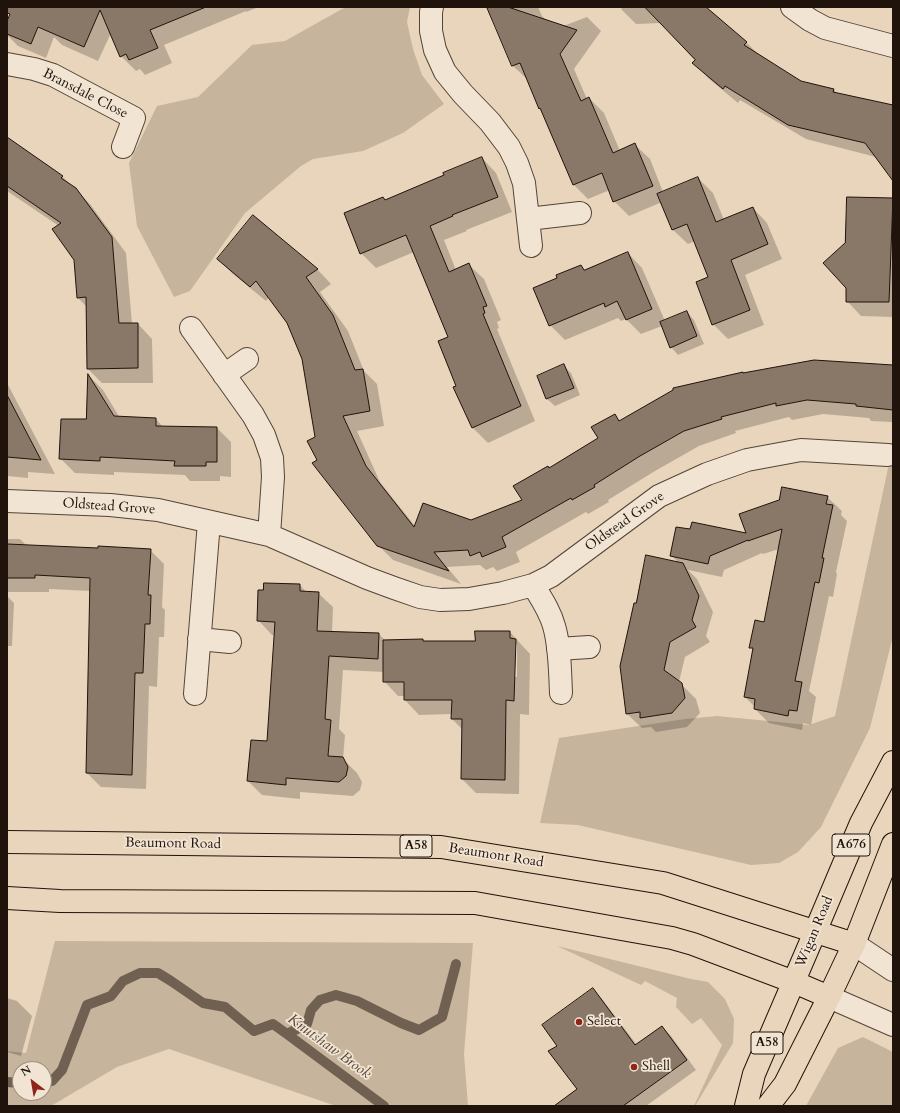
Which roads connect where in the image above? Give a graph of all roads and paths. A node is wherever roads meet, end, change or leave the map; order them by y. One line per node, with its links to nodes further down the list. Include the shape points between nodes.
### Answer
1 (432, 7): 7 (street, via 431,31 435,50 445,72 509,147 524,183)
2 (792, 7): 3 (street, via 825,28)
3 (893, 46)
4 (7, 64): 5 (street, Bransdale Close, via 52,75 134,118)
5 (123, 147)
6 (580, 213): 7 (street)
7 (528, 219): 8 (street)
8 (531, 246)
9 (191, 328): 11 (street)
10 (248, 359): 11 (street)
11 (224, 375): 15 (street, via 264,434 272,458)
12 (888, 455): 16 (street, Oldstead Grove, via 801,450 747,460 707,474 659,496 551,576)
13 (7, 501): 14 (street, Oldstead Grove, via 110,505 158,510)
14 (209, 522): 15 (street, Oldstead Grove); 17 (street)
15 (269, 535): 16 (street, Oldstead Grove, via 420,597 440,600 469,599 503,594)
16 (533, 585): 20 (street, via 551,615)
17 (199, 639): 18 (street); 22 (street)
18 (230, 642)
19 (588, 647): 20 (street)
20 (558, 649): 21 (street)
21 (561, 693)
22 (195, 694)
23 (893, 762): 27 (main road, Wigan Road / A676, via 861,823)
24 (7, 842): 27 (main road, Beaumont Road / A58, via 441,847 663,883)
25 (893, 844): 28 (main road, A676)
26 (7, 898): 30 (main road, via 60,901 475,903 672,938)
27 (815, 932): 28 (main road, Beaumont Road / A58); 30 (main road, Wigan Road / A58)
28 (854, 944): 29 (street); 31 (main road, A58)
29 (893, 970)
30 (794, 982): 31 (main road); 33 (main road, Wigan Road / A58, via 754,1074)
31 (829, 997): 32 (street); 34 (main road, A58, via 785,1084)
32 (893, 1025)
33 (746, 1106)
34 (768, 1106)

